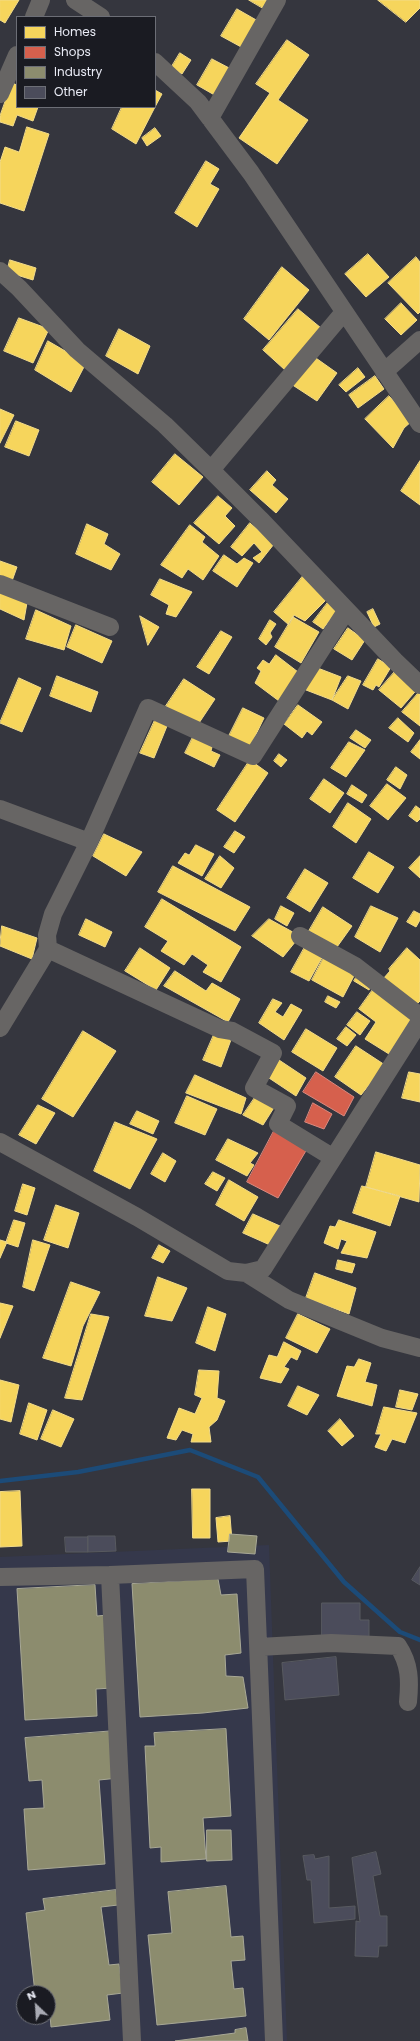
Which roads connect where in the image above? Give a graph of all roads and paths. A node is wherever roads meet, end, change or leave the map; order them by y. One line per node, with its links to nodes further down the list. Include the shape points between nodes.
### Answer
1 (41, 0): 4 (street)
2 (74, 0): 5 (street)
3 (277, 0): 9 (street)
4 (34, 16)
5 (98, 16)
6 (16, 57): 8 (street)
7 (156, 63): 9 (street, via 198,102)
8 (0, 94)
9 (210, 118): 11 (street, via 251,172)
10 (0, 271): 15 (street, via 77,350 165,425)
11 (344, 312): 13 (street); 15 (street)
12 (420, 340): 13 (street)
13 (384, 372): 14 (street)
14 (420, 424)
15 (211, 470): 17 (street)
16 (0, 584): 18 (street)
17 (346, 611): 19 (street); 21 (street, via 253,756 148,708)
18 (110, 627)
19 (420, 685)
20 (0, 809): 21 (street)
21 (89, 842): 23 (street, via 53,914 47,935)
22 (300, 936): 24 (street, via 355,966)
23 (48, 949): 26 (street); 28 (street, via 220,1029 232,1031 273,1053 254,1088 288,1106 278,1124)
24 (420, 1016)
25 (420, 1021): 28 (street)
26 (0, 1028)
27 (0, 1142): 29 (street, via 137,1217 228,1271)
28 (332, 1157): 29 (street, via 263,1269)
29 (246, 1274): 30 (street, via 289,1300 382,1338)
30 (420, 1348)
31 (110, 1575): 32 (street); 33 (street, via 255,1569); 35 (street)
32 (0, 1577)
33 (258, 1647): 34 (street, via 331,1643 398,1646 405,1656 410,1680); 36 (street)
34 (408, 1702)
35 (132, 2041)
36 (274, 2041)

